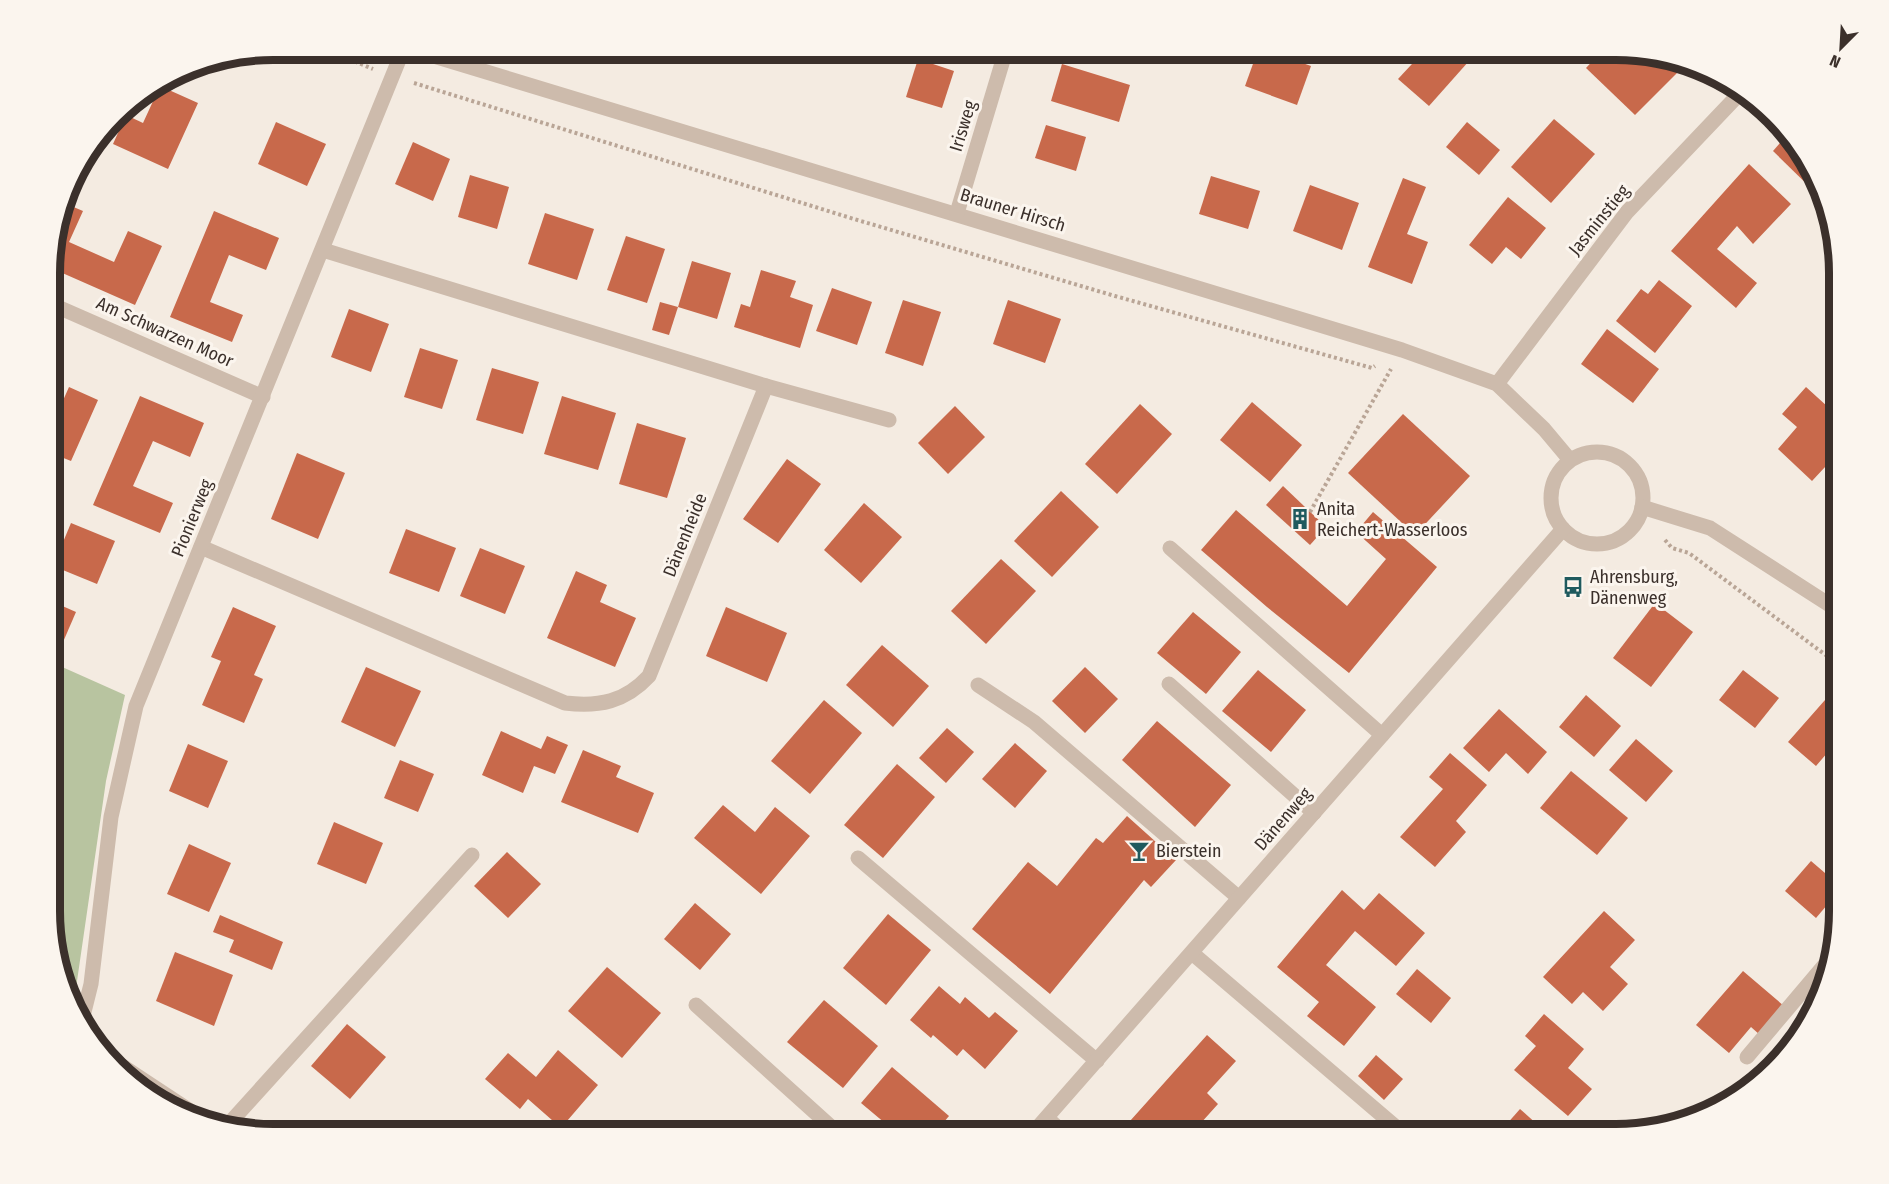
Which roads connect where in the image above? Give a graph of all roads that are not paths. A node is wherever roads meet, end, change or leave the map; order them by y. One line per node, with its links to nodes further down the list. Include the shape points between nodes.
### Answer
1 (399, 60): 6 (street, Pionierweg)
2 (447, 60): 5 (street, Brauner Hirsch)
3 (1003, 60): 5 (street, Irisweg)
4 (1736, 97): 8 (street, Jasminstieg, via 1627,212)
5 (957, 213): 8 (street, Brauner Hirsch, via 1402,350)
6 (323, 250): 9 (street); 10 (street, Pionierweg)
7 (60, 308): 10 (street, Am Schwarzen Moor)
8 (1497, 384): 12 (street, Brauner Hirsch)
9 (766, 386): 11 (street); 15 (street, Dänenheide, via 649,676 628,695 607,702 566,703)
10 (263, 397): 15 (street, Pionierweg)
11 (889, 420)
12 (1570, 460): 13 (street, via 1600,452 1629,464 1643,492); 14 (street, via 1552,485 1554,515)
13 (1642, 507): 14 (street, via 1628,532 1602,544 1574,538); 17 (street, via 1710,528)
14 (1563, 529): 20 (street, Dänenweg)
15 (201, 547): 28 (street, Pionierweg, via 136,706 111,817 91,984)
16 (1170, 548): 20 (street)
17 (1829, 604)
18 (1169, 684): 21 (street)
19 (978, 685): 24 (street, via 1035,722)
20 (1382, 735): 21 (street, Dänenweg)
21 (1314, 813): 24 (street, Dänenweg)
22 (472, 855): 34 (street)
23 (858, 858): 30 (street)
24 (1239, 898): 25 (street, Dänenweg)
25 (1192, 952): 30 (street, Dänenweg); 38 (street)
26 (1821, 969): 29 (street)
27 (696, 1005): 35 (street)
28 (84, 1009)
29 (1747, 1057)
30 (1097, 1061): 33 (street, Dänenweg)
31 (142, 1079): 32 (street)
32 (166, 1095)
33 (1047, 1118): 36 (street, Dänenweg); 37 (street)
34 (232, 1120)
35 (828, 1124)
36 (1041, 1124)
37 (1054, 1124)
38 (1392, 1124)

